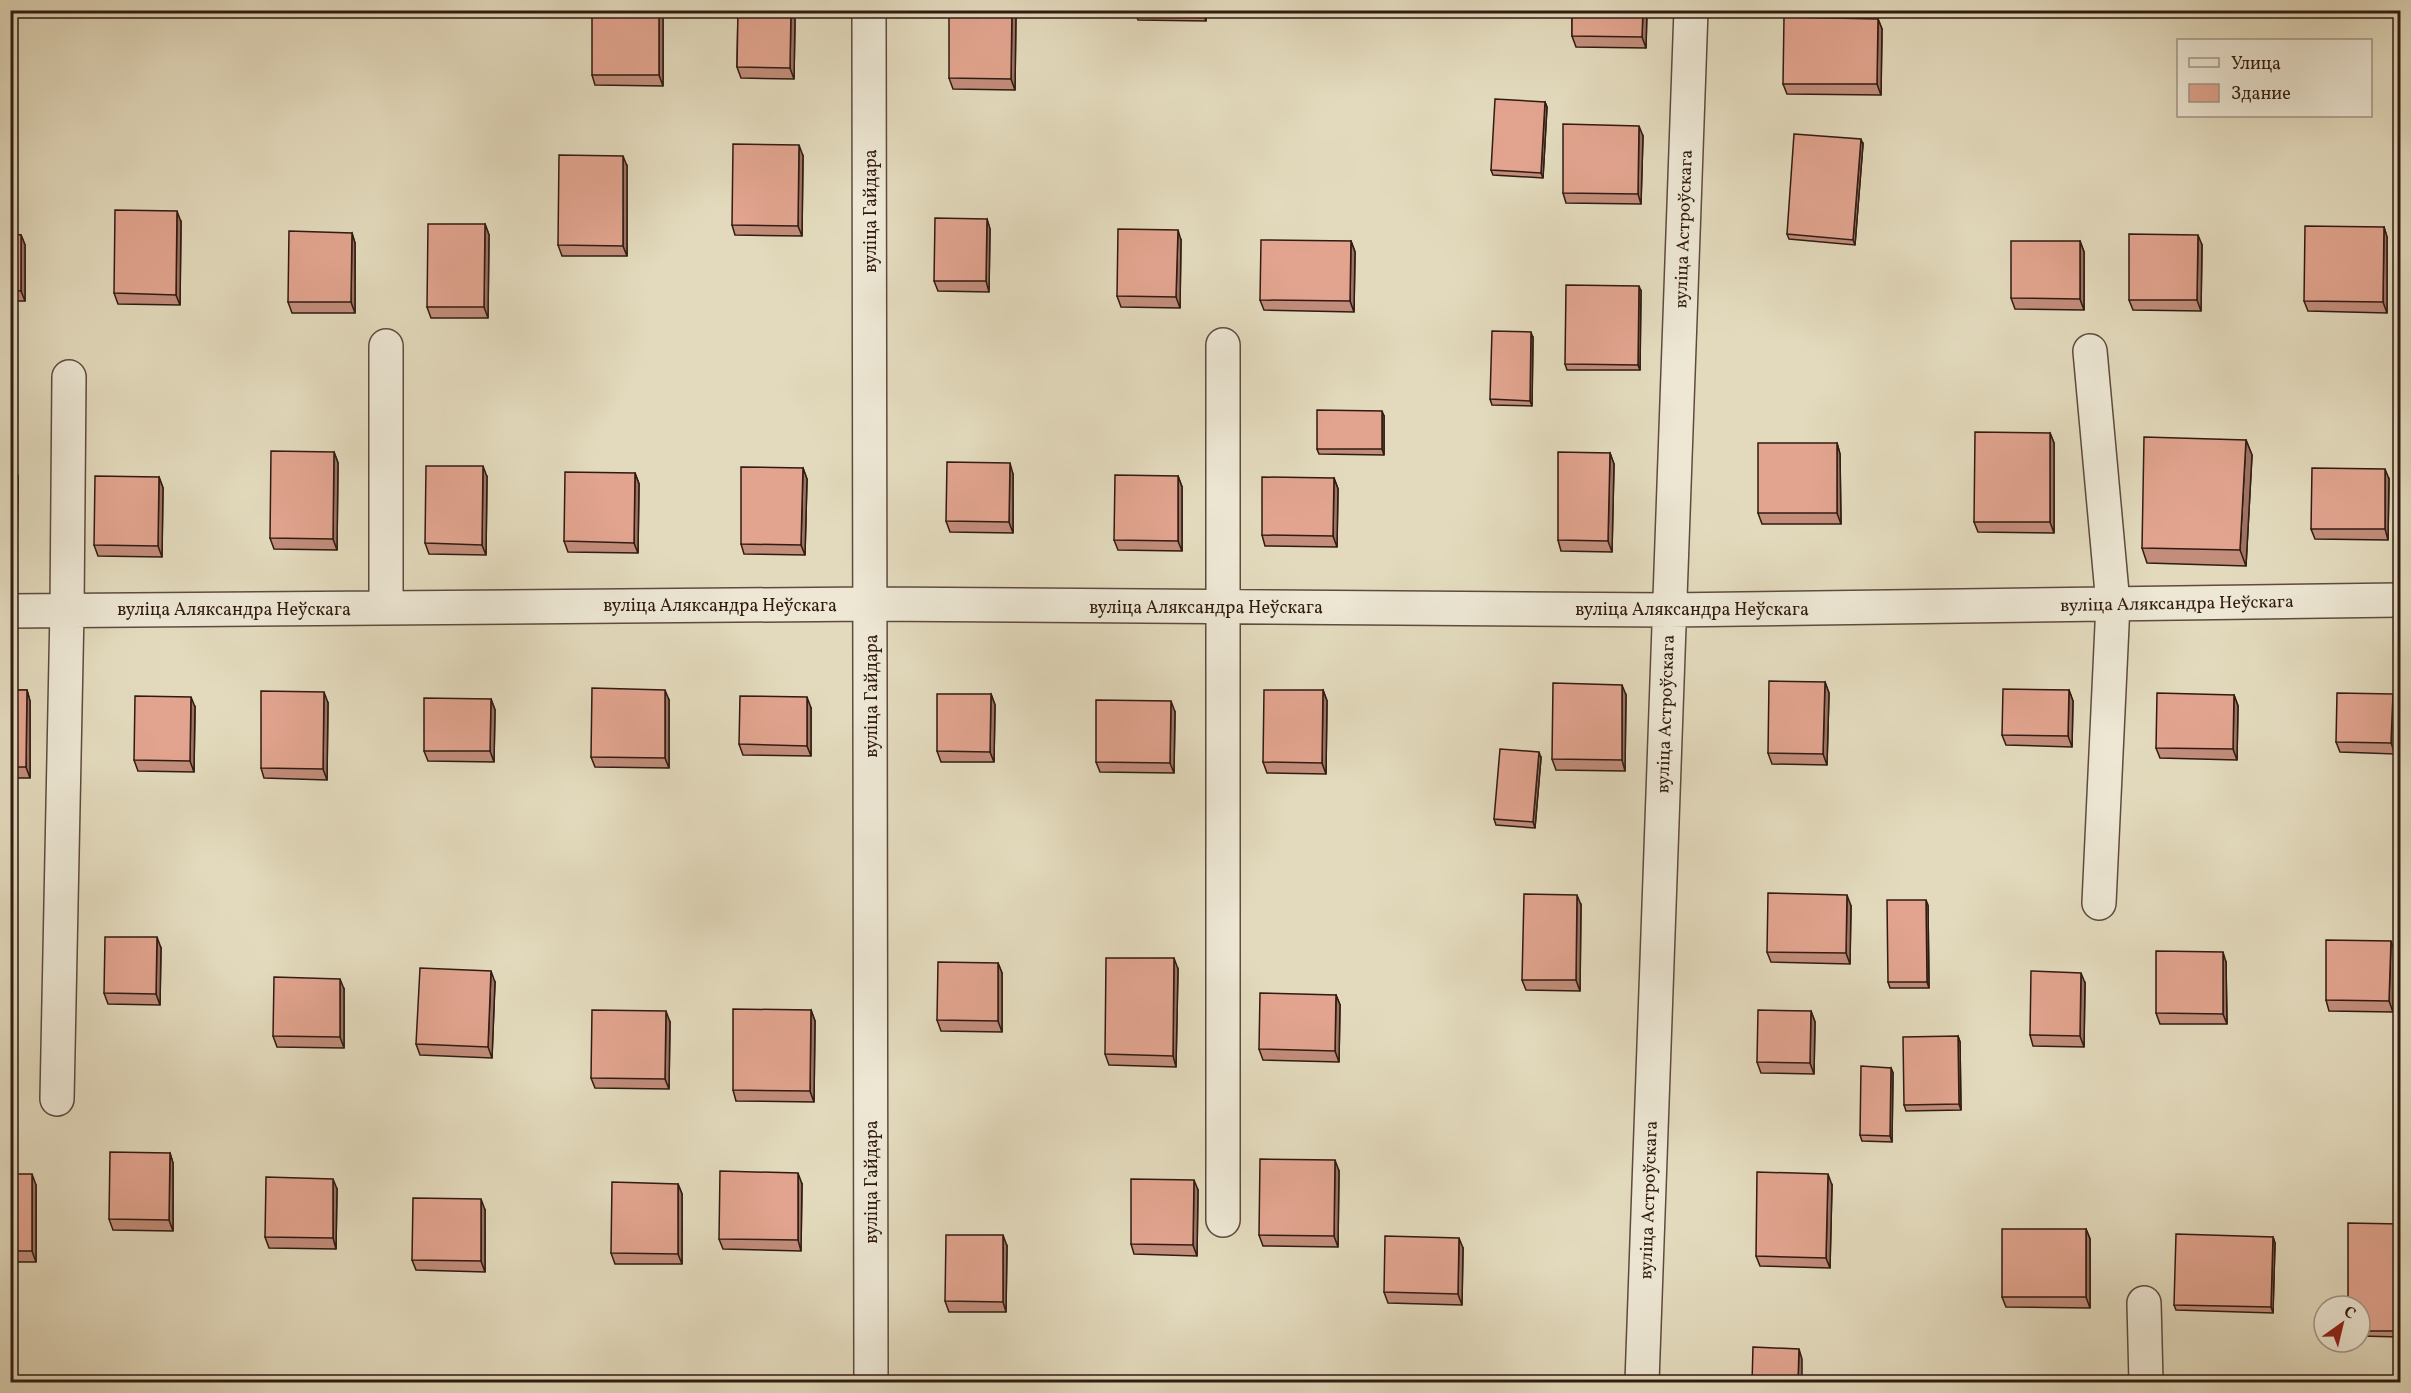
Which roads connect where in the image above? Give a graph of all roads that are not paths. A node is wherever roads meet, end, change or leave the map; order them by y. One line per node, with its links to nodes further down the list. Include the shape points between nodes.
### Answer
1 (870, 10): 8 (street, вуліца Гайдара)
2 (1691, 10): 13 (street, вуліца Астроўскага)
3 (1223, 345): 10 (street)
4 (386, 346): 11 (street)
5 (2090, 351): 9 (street)
6 (69, 377): 12 (street)
7 (2400, 600): 9 (street, вуліца Аляксандра Неўскага)
8 (871, 604): 10 (street, вуліца Аляксандра Неўскага); 11 (street, вуліца Аляксандра Неўскага); 19 (street, вуліца Гайдара)
9 (2114, 604): 13 (street, вуліца Аляксандра Неўскага); 15 (street)
10 (1224, 607): 13 (street, вуліца Аляксандра Неўскага); 17 (street)
11 (386, 608): 12 (street, вуліца Аляксандра Неўскага)
12 (67, 610): 14 (street, вуліца Аляксандра Неўскага); 16 (street)
13 (1669, 610): 20 (street, вуліца Астроўскага)
14 (10, 611)
15 (2099, 903)
16 (57, 1099)
17 (1223, 1220)
18 (2144, 1302): 21 (street)
19 (871, 1383)
20 (1642, 1383)
21 (2146, 1383)

